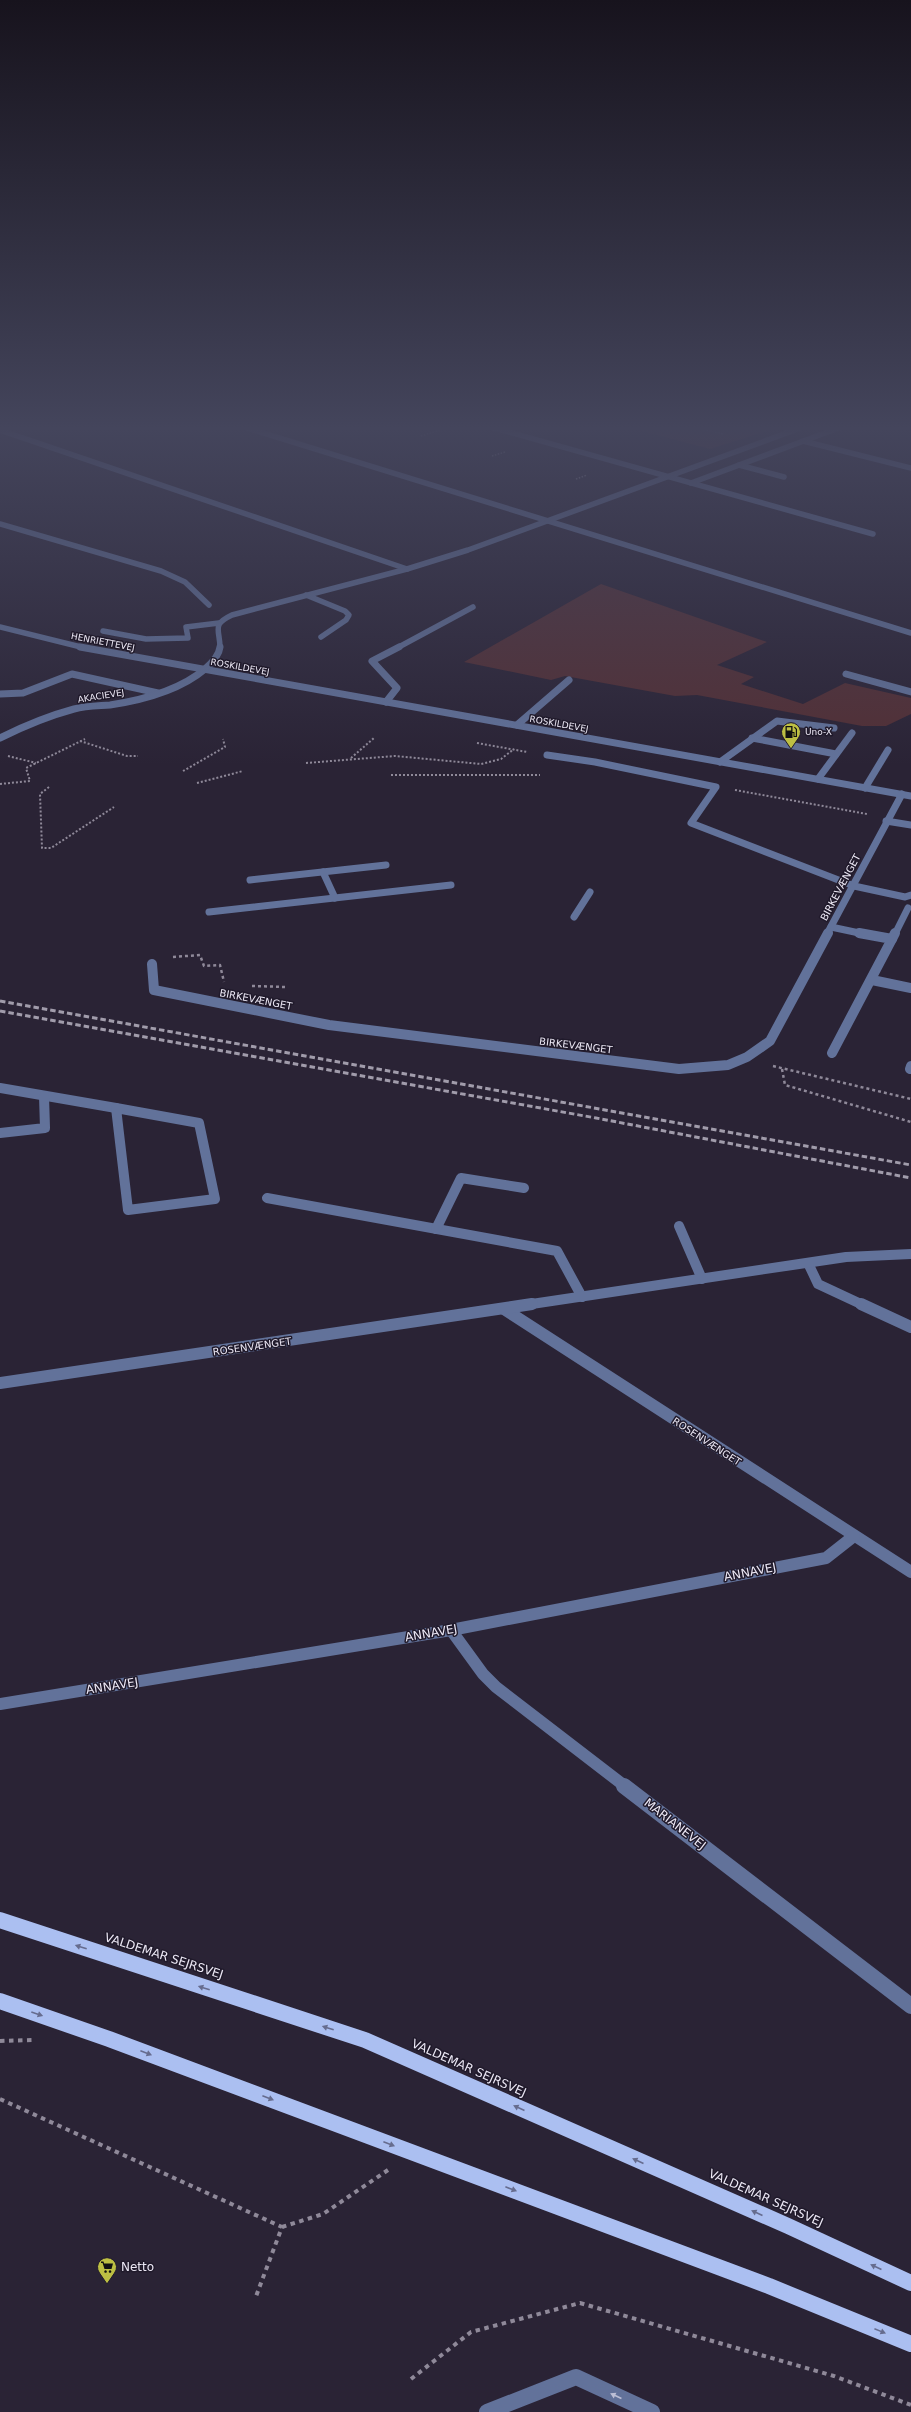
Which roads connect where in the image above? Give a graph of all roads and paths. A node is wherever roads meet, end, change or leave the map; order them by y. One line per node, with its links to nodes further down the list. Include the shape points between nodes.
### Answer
1 (53, 540): 7 (street, via 161,571 186,582)
2 (321, 540): 5 (street)
3 (497, 540): 5 (street)
4 (608, 540): 12 (street)
5 (407, 569): 6 (street)
6 (306, 595): 9 (street, via 236,613); 13 (street, via 349,615 346,620)
7 (209, 605)
8 (472, 607): 20 (street, via 372,661 397,688)
9 (219, 623): 11 (street, via 186,627 188,638 146,639); 14 (street, AKACIEVEJ, via 218,654)
10 (0, 627): 14 (street, HENRIETTEVEJ, via 82,647)
11 (103, 631)
12 (911, 633)
13 (321, 637)
14 (204, 670): 18 (street, AKACIEVEJ, via 179,686); 20 (street, ROSKILDEVEJ)
15 (846, 674): 17 (street)
16 (569, 680): 21 (street)
17 (911, 692)
18 (158, 693): 19 (street, via 72,674 24,693); 24 (street, AKACIEVEJ, via 114,704 84,706 48,717)
19 (0, 694)
20 (386, 702): 21 (street, ROSKILDEVEJ)
21 (517, 725): 39 (street, ROSKILDEVEJ)
22 (834, 728): 26 (street, via 777,721)
23 (852, 733): 33 (street)
24 (0, 738)
25 (374, 738): 37 (path)
26 (752, 738): 33 (street); 39 (street)
27 (85, 739): 29 (path)
28 (223, 739): 41 (path, via 225,747)
29 (80, 741): 36 (path, via 127,756); 40 (path)
30 (477, 743): 31 (path)
31 (514, 749): 35 (path); 37 (path, via 501,759 481,764 395,756)
32 (888, 750): 50 (street)
33 (836, 754): 45 (street)
34 (2, 755): 40 (path)
35 (548, 755): 49 (street, via 603,763)
36 (138, 756)
37 (351, 759): 38 (path)
38 (306, 762)
39 (720, 762): 45 (street, ROSKILDEVEJ)
40 (36, 763): 47 (path, via 26,768 30,781)
41 (183, 771)
42 (243, 771): 46 (path)
43 (391, 775): 44 (path)
44 (545, 775)
45 (818, 779): 50 (street, ROSKILDEVEJ)
46 (197, 783)
47 (0, 784)
48 (49, 787): 52 (path, via 40,794 42,848 51,848)
49 (716, 787): 53 (path); 59 (street, via 692,823)
50 (865, 788): 51 (street, ROSKILDEVEJ)
51 (907, 795): 53 (street, BIRKEVÆNGET)
52 (114, 807)
53 (887, 820): 54 (street); 59 (street, BIRKEVÆNGET)
54 (911, 824)
55 (386, 865): 56 (street)
56 (323, 872): 57 (street); 62 (street)
57 (250, 880)
58 (451, 885): 62 (street)
59 (854, 886): 61 (street); 66 (street, BIRKEVÆNGET)
60 (590, 892): 65 (street)
61 (911, 895)
62 (335, 898): 64 (street)
63 (908, 908): 67 (street)
64 (209, 912)
65 (574, 917)
66 (831, 927): 67 (street); 75 (street, BIRKEVÆNGET, via 770,1041)
67 (892, 939): 69 (street)
68 (152, 964): 70 (path, via 171,957 200,955 204,966 220,965 224,982); 75 (street, BIRKEVÆNGET, via 154,990 329,1025 678,1069 722,1067)
69 (872, 980): 73 (street); 74 (street)
70 (230, 983)
71 (250, 986): 72 (path)
72 (286, 987)
73 (911, 988)
74 (832, 1053)
75 (750, 1057): 76 (path)
76 (782, 1069): 79 (path); 81 (path, via 784,1085)
77 (0, 1088): 78 (street)
78 (44, 1096): 80 (street); 82 (street, via 45,1128)
79 (911, 1099)
80 (116, 1107): 80 (street, via 199,1123 215,1199 128,1210)
81 (911, 1122)
82 (0, 1133)
83 (524, 1188): 86 (street, via 461,1178)
84 (267, 1198): 86 (street)
85 (679, 1226): 89 (street)
86 (436, 1229): 90 (street, via 557,1251)
87 (911, 1254): 88 (street, ROSENVÆNGET, via 846,1257)
88 (808, 1263): 89 (street, ROSENVÆNGET); 92 (street, via 818,1284)
89 (702, 1279): 90 (street, ROSENVÆNGET)
90 (582, 1297): 91 (street, ROSENVÆNGET)
91 (504, 1309): 93 (street, ROSENVÆNGET); 94 (street, ROSENVÆNGET)
92 (911, 1327)
93 (0, 1383)
94 (854, 1536): 95 (street, ROSENVÆNGET); 96 (street, ANNAVEJ, via 826,1558)
95 (911, 1572)
96 (451, 1630): 97 (street, ANNAVEJ); 100 (street, MARIANEVEJ, via 483,1674 496,1687)
97 (0, 1704)
98 (0, 1920): 104 (main road, VALDEMAR SEJRSVEJ, one-way to 98, via 365,2040)
99 (0, 2001): 102 (main road, one-way to 102)
100 (911, 2006)
101 (0, 2099): 103 (path)
102 (414, 2153): 103 (path, via 323,2214); 106 (main road, one-way to 106, via 769,2286)
103 (282, 2227): 105 (path)
104 (911, 2283)
105 (255, 2299)
106 (911, 2344)
107 (412, 2379): 108 (path, via 471,2332 580,2303 834,2376)
108 (911, 2405)
109 (486, 2412): 110 (street, one-way to 109, via 576,2377)
110 (652, 2412)

